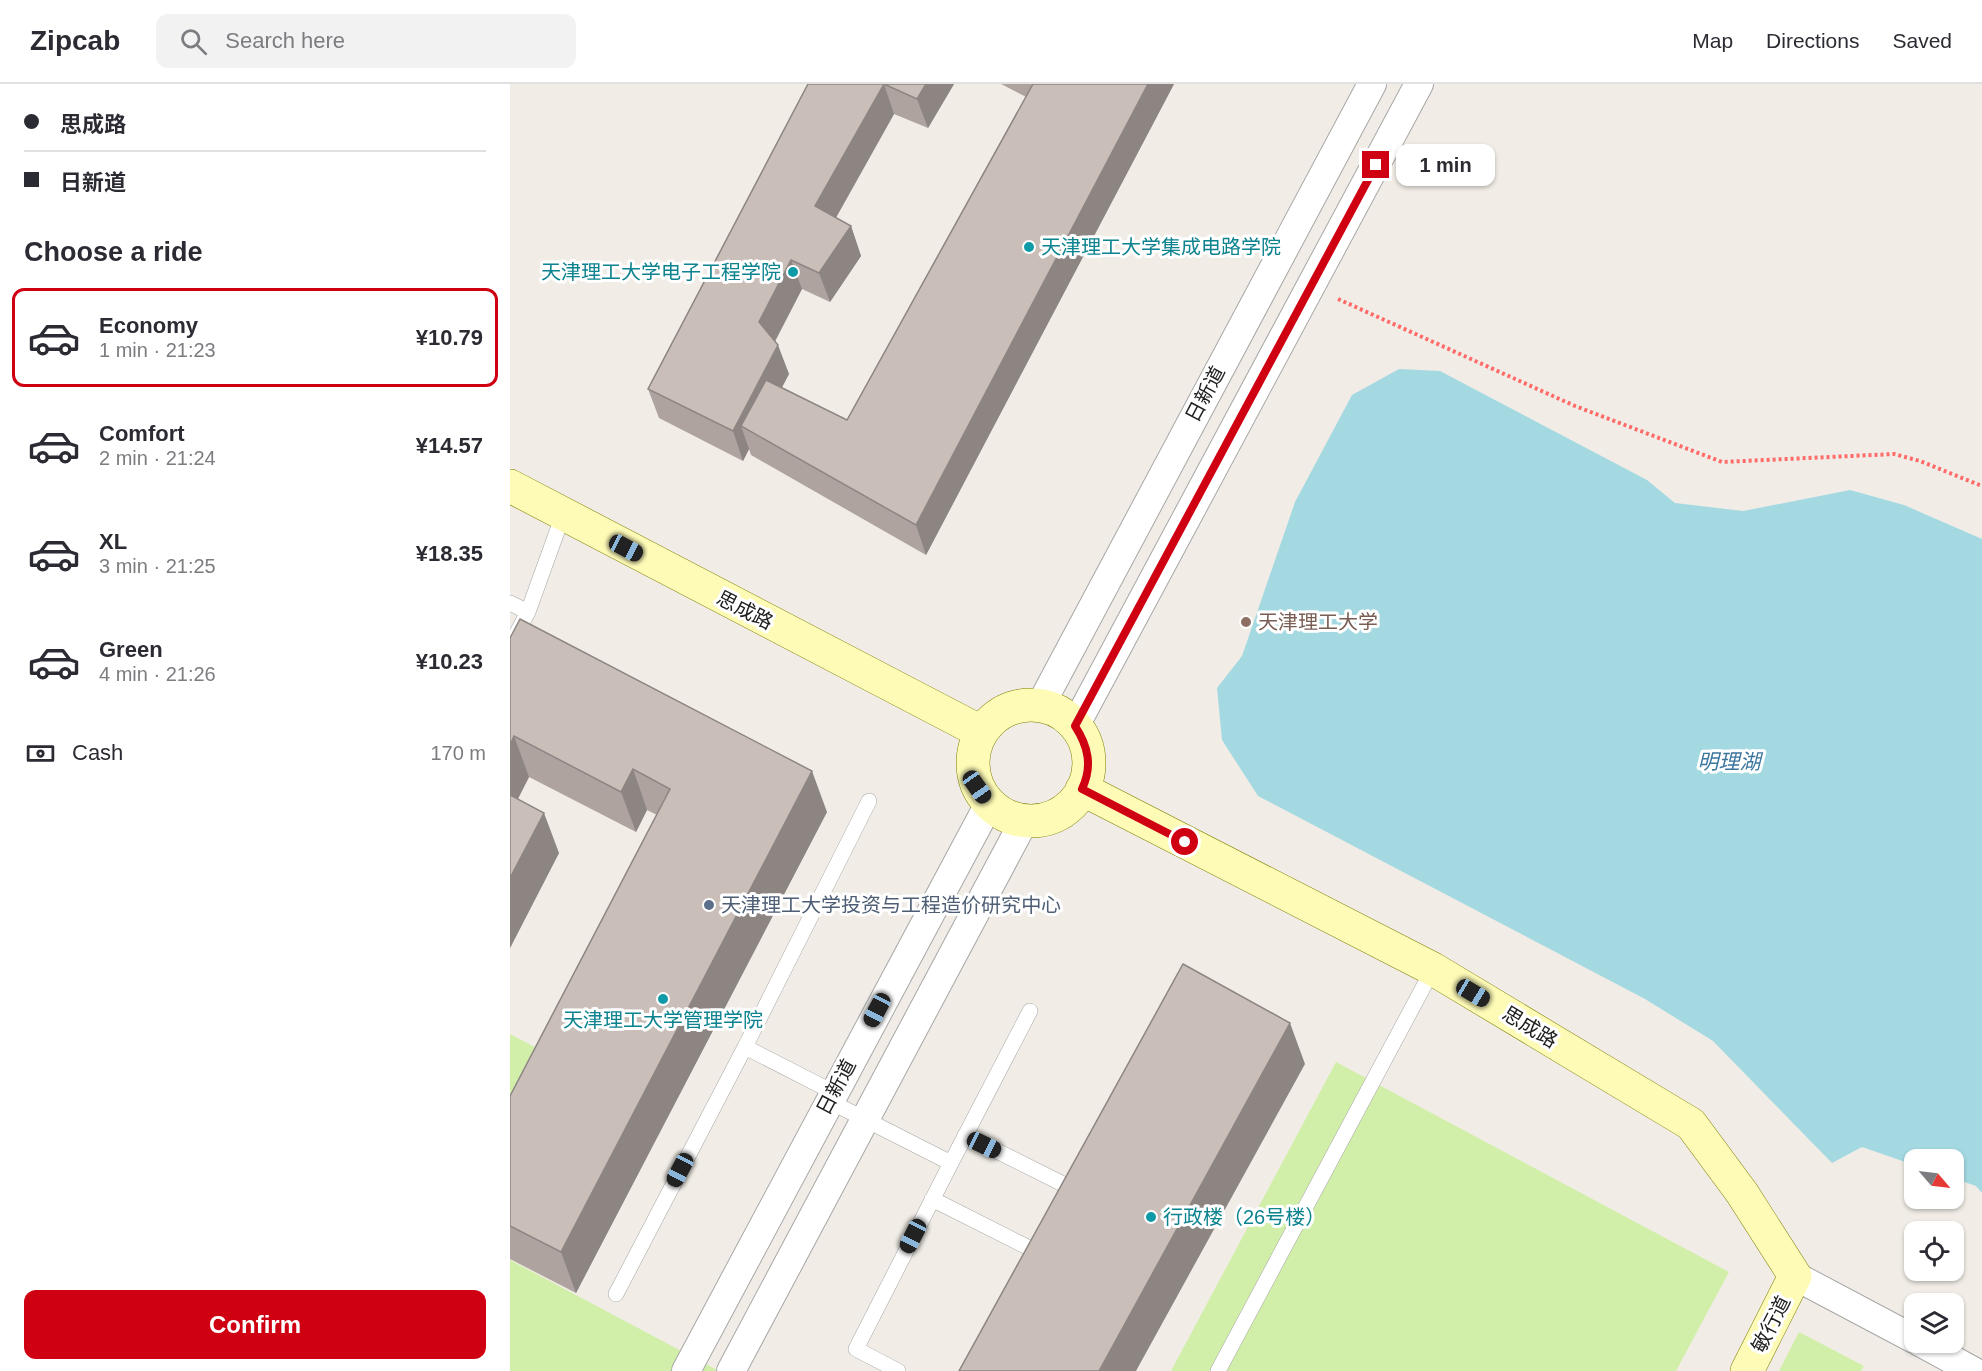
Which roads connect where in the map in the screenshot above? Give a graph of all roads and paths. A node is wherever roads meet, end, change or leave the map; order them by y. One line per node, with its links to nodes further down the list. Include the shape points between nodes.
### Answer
1 (1372, 84): 10 (street, 日新道)
2 (1419, 84): 3 (street)
3 (1310, 287): 5 (path, via 1575,406 1722,462 1894,454); 11 (street)
4 (510, 486): 6 (street, 思成路)
5 (1982, 486)
6 (563, 515): 8 (lane); 12 (street, 思成路)
7 (510, 603): 8 (lane)
8 (528, 612): 9 (lane)
9 (510, 646)
10 (1040, 706): 11 (street, via 1062,714); 12 (street, via 1009,710)
11 (1075, 726): 13 (street, via 1085,742 1089,760)
12 (981, 732): 15 (street, via 974,749 973,767 977,787)
13 (1082, 789): 16 (street, via 1063,812 1045,820); 17 (street, 思成路)
14 (869, 801): 19 (lane)
15 (989, 804): 16 (street, via 1005,816); 20 (street, 日新道)
16 (1024, 821): 21 (street, 日新道)
17 (1433, 969): 27 (street, 思成路, via 1691,1124 1742,1193); 34 (lane)
18 (1030, 1011): 22 (lane)
19 (745, 1047): 20 (lane); 28 (lane)
20 (831, 1096): 21 (lane); 31 (street, 日新道)
21 (866, 1119): 23 (lane); 32 (street, 日新道)
22 (965, 1135): 23 (lane); 25 (lane, via 1080,1192)
23 (951, 1163): 24 (lane)
24 (932, 1199): 26 (lane, via 1047,1257); 33 (lane, via 856,1349)
25 (1070, 1211)
26 (1052, 1248)
27 (1795, 1276): 29 (street, 思成路); 35 (street, 敏行道)
28 (616, 1294)
29 (1904, 1335)
30 (1940, 1353): 36 (street)
31 (686, 1371)
32 (731, 1371)
33 (898, 1371)
34 (1218, 1371)
35 (1747, 1371)
36 (1973, 1371)

